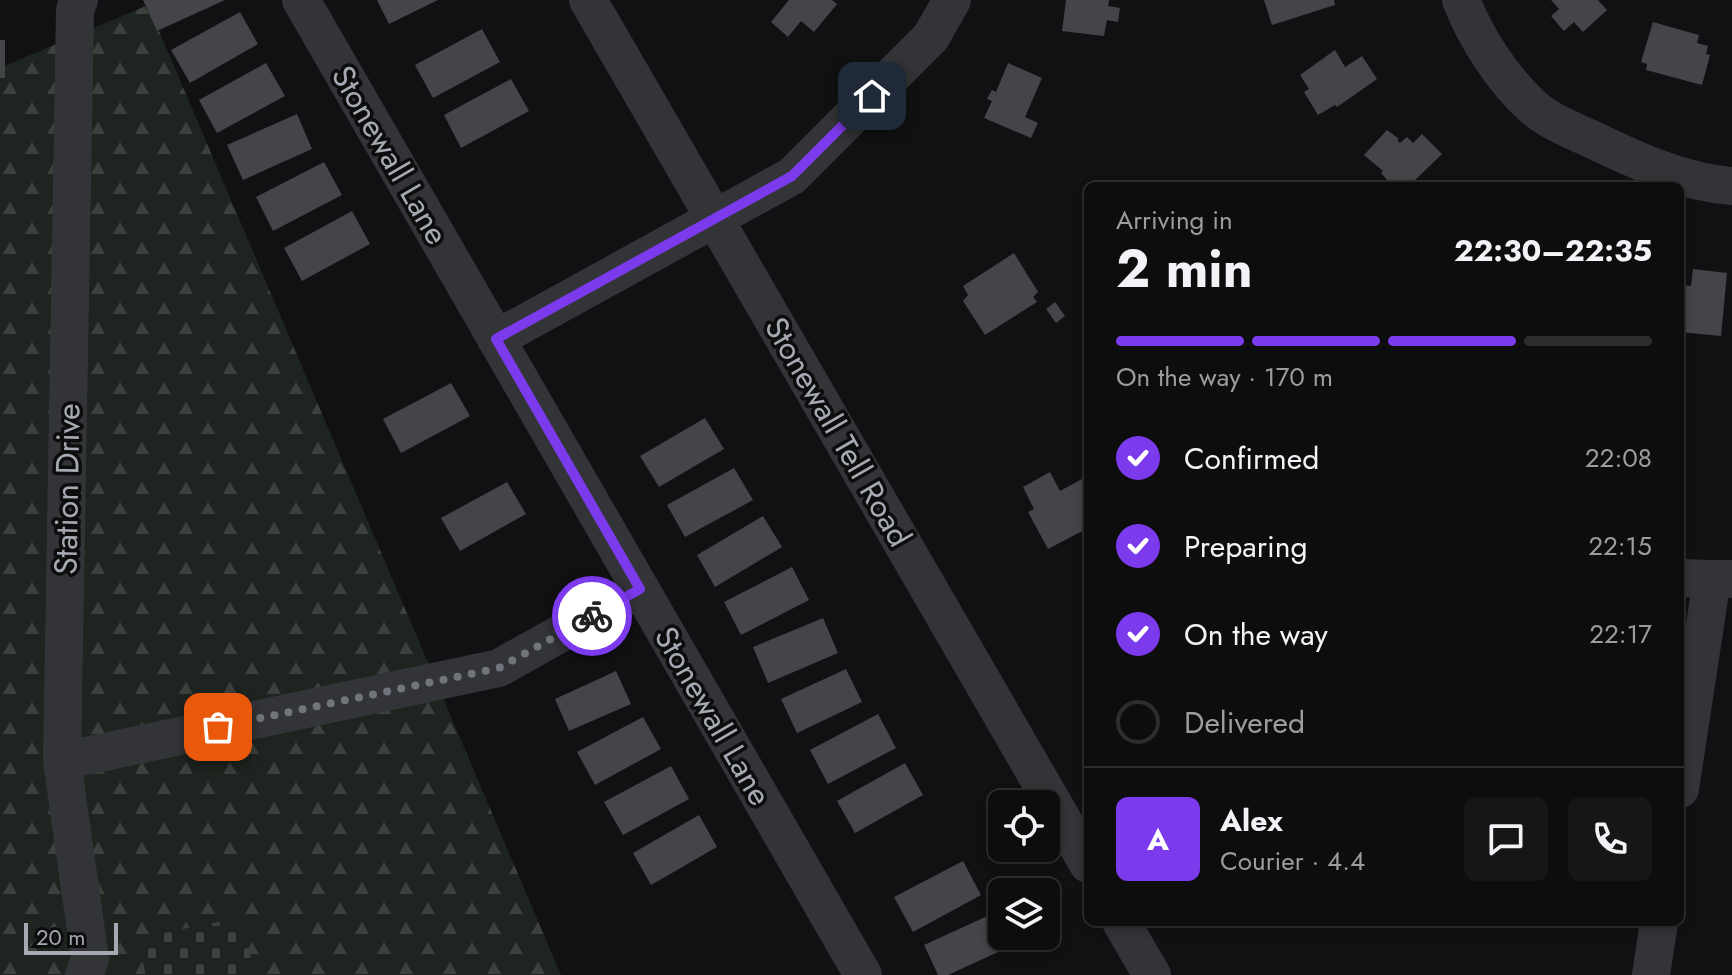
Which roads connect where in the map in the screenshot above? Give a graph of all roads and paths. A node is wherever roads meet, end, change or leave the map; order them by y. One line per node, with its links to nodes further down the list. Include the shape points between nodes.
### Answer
1 (79, 0): 12 (street, Station Drive)
2 (301, 0): 8 (street, Stonewall Lane)
3 (588, 0): 7 (street, Stonewall Tell Road)
4 (952, 0): 7 (street, via 931,37 792,176)
5 (1461, 0): 6 (street, via 1472,29 1536,110 1637,161 1703,184)
6 (1732, 186)
7 (714, 219): 8 (street); 13 (street, Stonewall Tell Road)
8 (496, 339): 10 (street, Stonewall Lane)
9 (1708, 579): 11 (street)
10 (640, 589): 12 (street, via 499,668); 17 (street, Stonewall Lane)
11 (1684, 759)
12 (62, 761): 16 (street, Station Drive, via 90,959)
13 (1084, 857)
14 (1123, 926): 18 (street)
15 (1658, 926): 19 (street)
16 (84, 975)
17 (863, 975)
18 (1152, 975)
19 (1651, 975)

